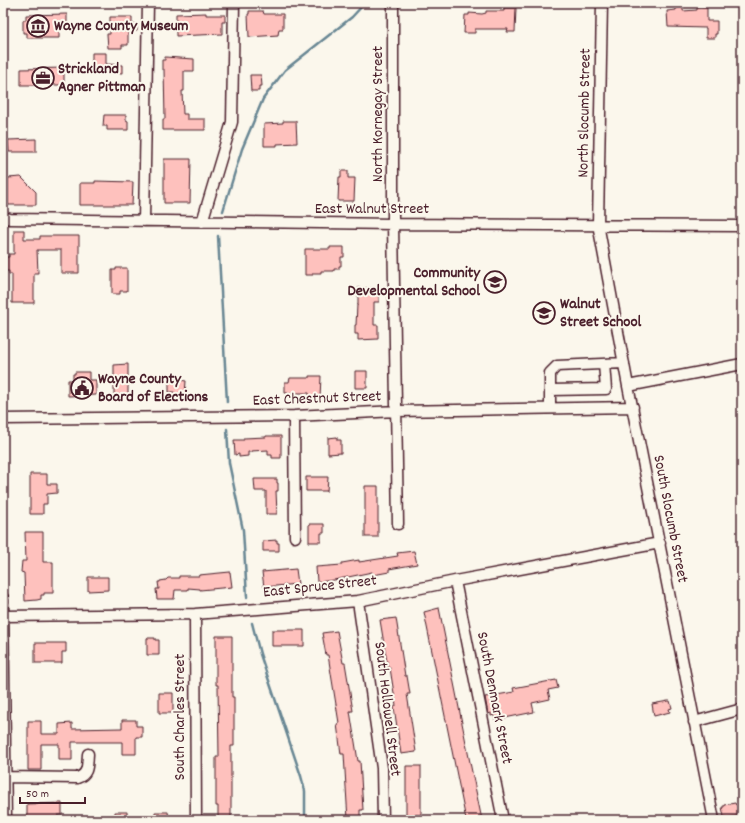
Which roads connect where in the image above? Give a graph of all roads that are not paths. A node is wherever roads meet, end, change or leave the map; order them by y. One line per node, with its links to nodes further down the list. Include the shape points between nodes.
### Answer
1 (148, 3): 6 (street)
2 (234, 3): 7 (street, via 232,122)
3 (393, 3): 8 (street, North Kornegay Street)
4 (602, 3): 9 (street, North Slocumb Street)
5 (3, 217): 6 (street, East Walnut Street)
6 (144, 221): 7 (street, East Walnut Street)
7 (202, 222): 8 (street, East Walnut Street)
8 (393, 224): 9 (street, East Walnut Street); 18 (street, North Kornegay Street)
9 (598, 224): 10 (street, East Walnut Street); 11 (street, South Slocumb Street)
10 (742, 226)
11 (624, 363): 12 (street); 14 (street, South Slocumb Street)
12 (604, 364): 15 (street, via 557,366 550,373); 15 (street, via 606,389)
13 (742, 364): 14 (street)
14 (628, 386): 16 (street, South Slocumb Street)
15 (550, 390): 17 (street)
16 (633, 407): 17 (street, East Chestnut Street); 23 (street, South Slocumb Street)
17 (550, 408): 18 (street, East Chestnut Street)
18 (397, 411): 19 (street, East Chestnut Street); 21 (street, North Kornegay Street)
19 (294, 416): 20 (street, East Chestnut Street); 22 (street)
20 (3, 419)
21 (398, 524)
22 (296, 537)
23 (660, 543): 24 (street, East Spruce Street); 30 (street, South Slocumb Street)
24 (455, 581): 26 (street, East Spruce Street); 36 (street, South Denmark Street)
25 (3, 598): 28 (street)
26 (358, 601): 27 (street, East Spruce Street); 35 (street, South Hollowell Street, via 382,768)
27 (195, 614): 28 (street, East Spruce Street); 34 (street, South Charles Street)
28 (3, 616): 32 (street)
29 (742, 710): 30 (street)
30 (694, 722): 37 (street, South Slocumb Street)
31 (88, 754): 32 (street, via 87,771 77,778)
32 (6, 777): 33 (street)
33 (5, 814)
34 (196, 820)
35 (383, 820)
36 (503, 820)
37 (714, 820)

